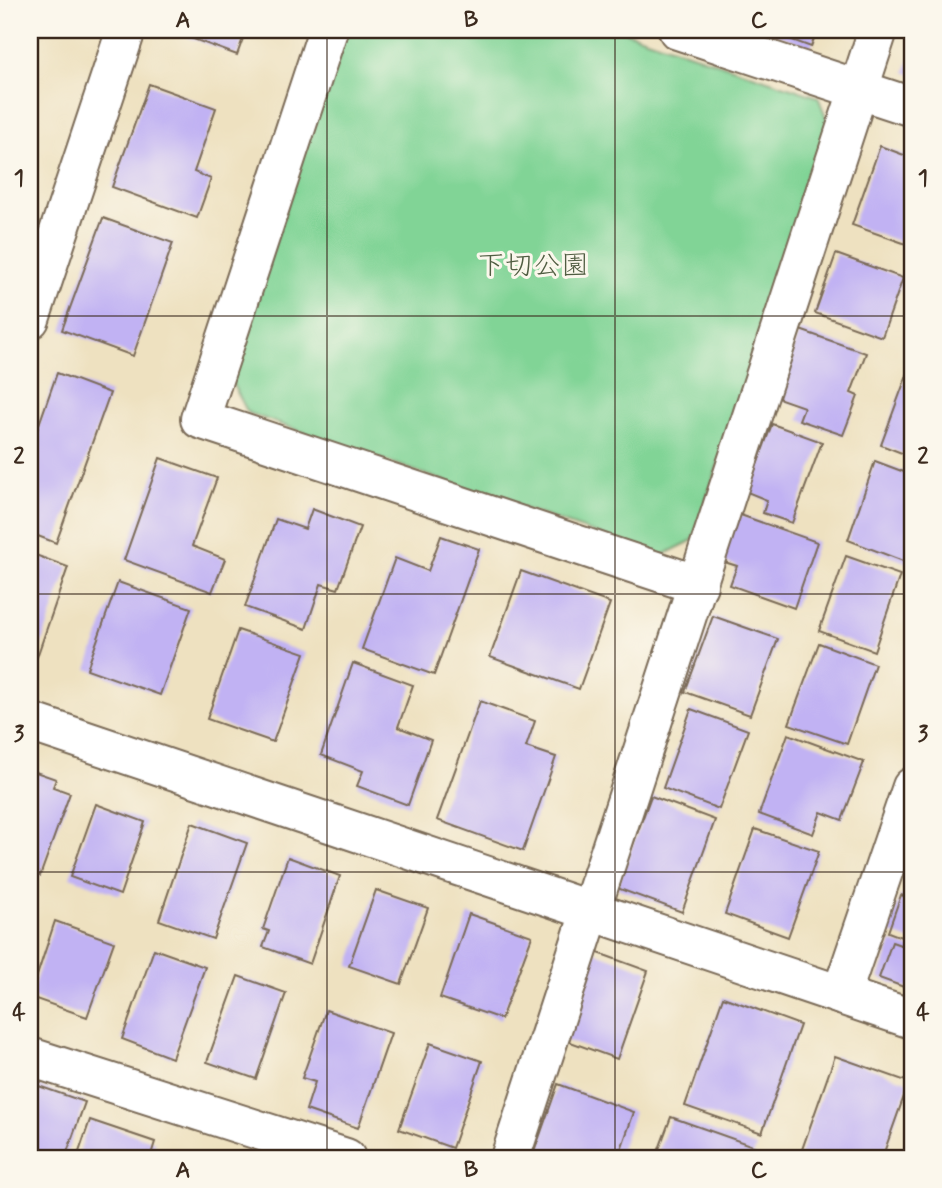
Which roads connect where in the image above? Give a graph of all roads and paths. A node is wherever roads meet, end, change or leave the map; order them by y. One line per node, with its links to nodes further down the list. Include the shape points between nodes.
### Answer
1 (126, 30): 7 (street)
2 (328, 30): 8 (street, via 200,419)
3 (678, 30): 5 (street)
4 (878, 30): 5 (street)
5 (859, 89): 6 (street); 8 (street)
6 (912, 107)
7 (30, 319)
8 (698, 585): 11 (street)
9 (30, 722): 11 (street)
10 (912, 787): 12 (street)
11 (592, 911): 12 (street); 16 (street)
12 (841, 995): 13 (street)
13 (912, 1019)
14 (30, 1057): 15 (street)
15 (346, 1158)
16 (510, 1158)

